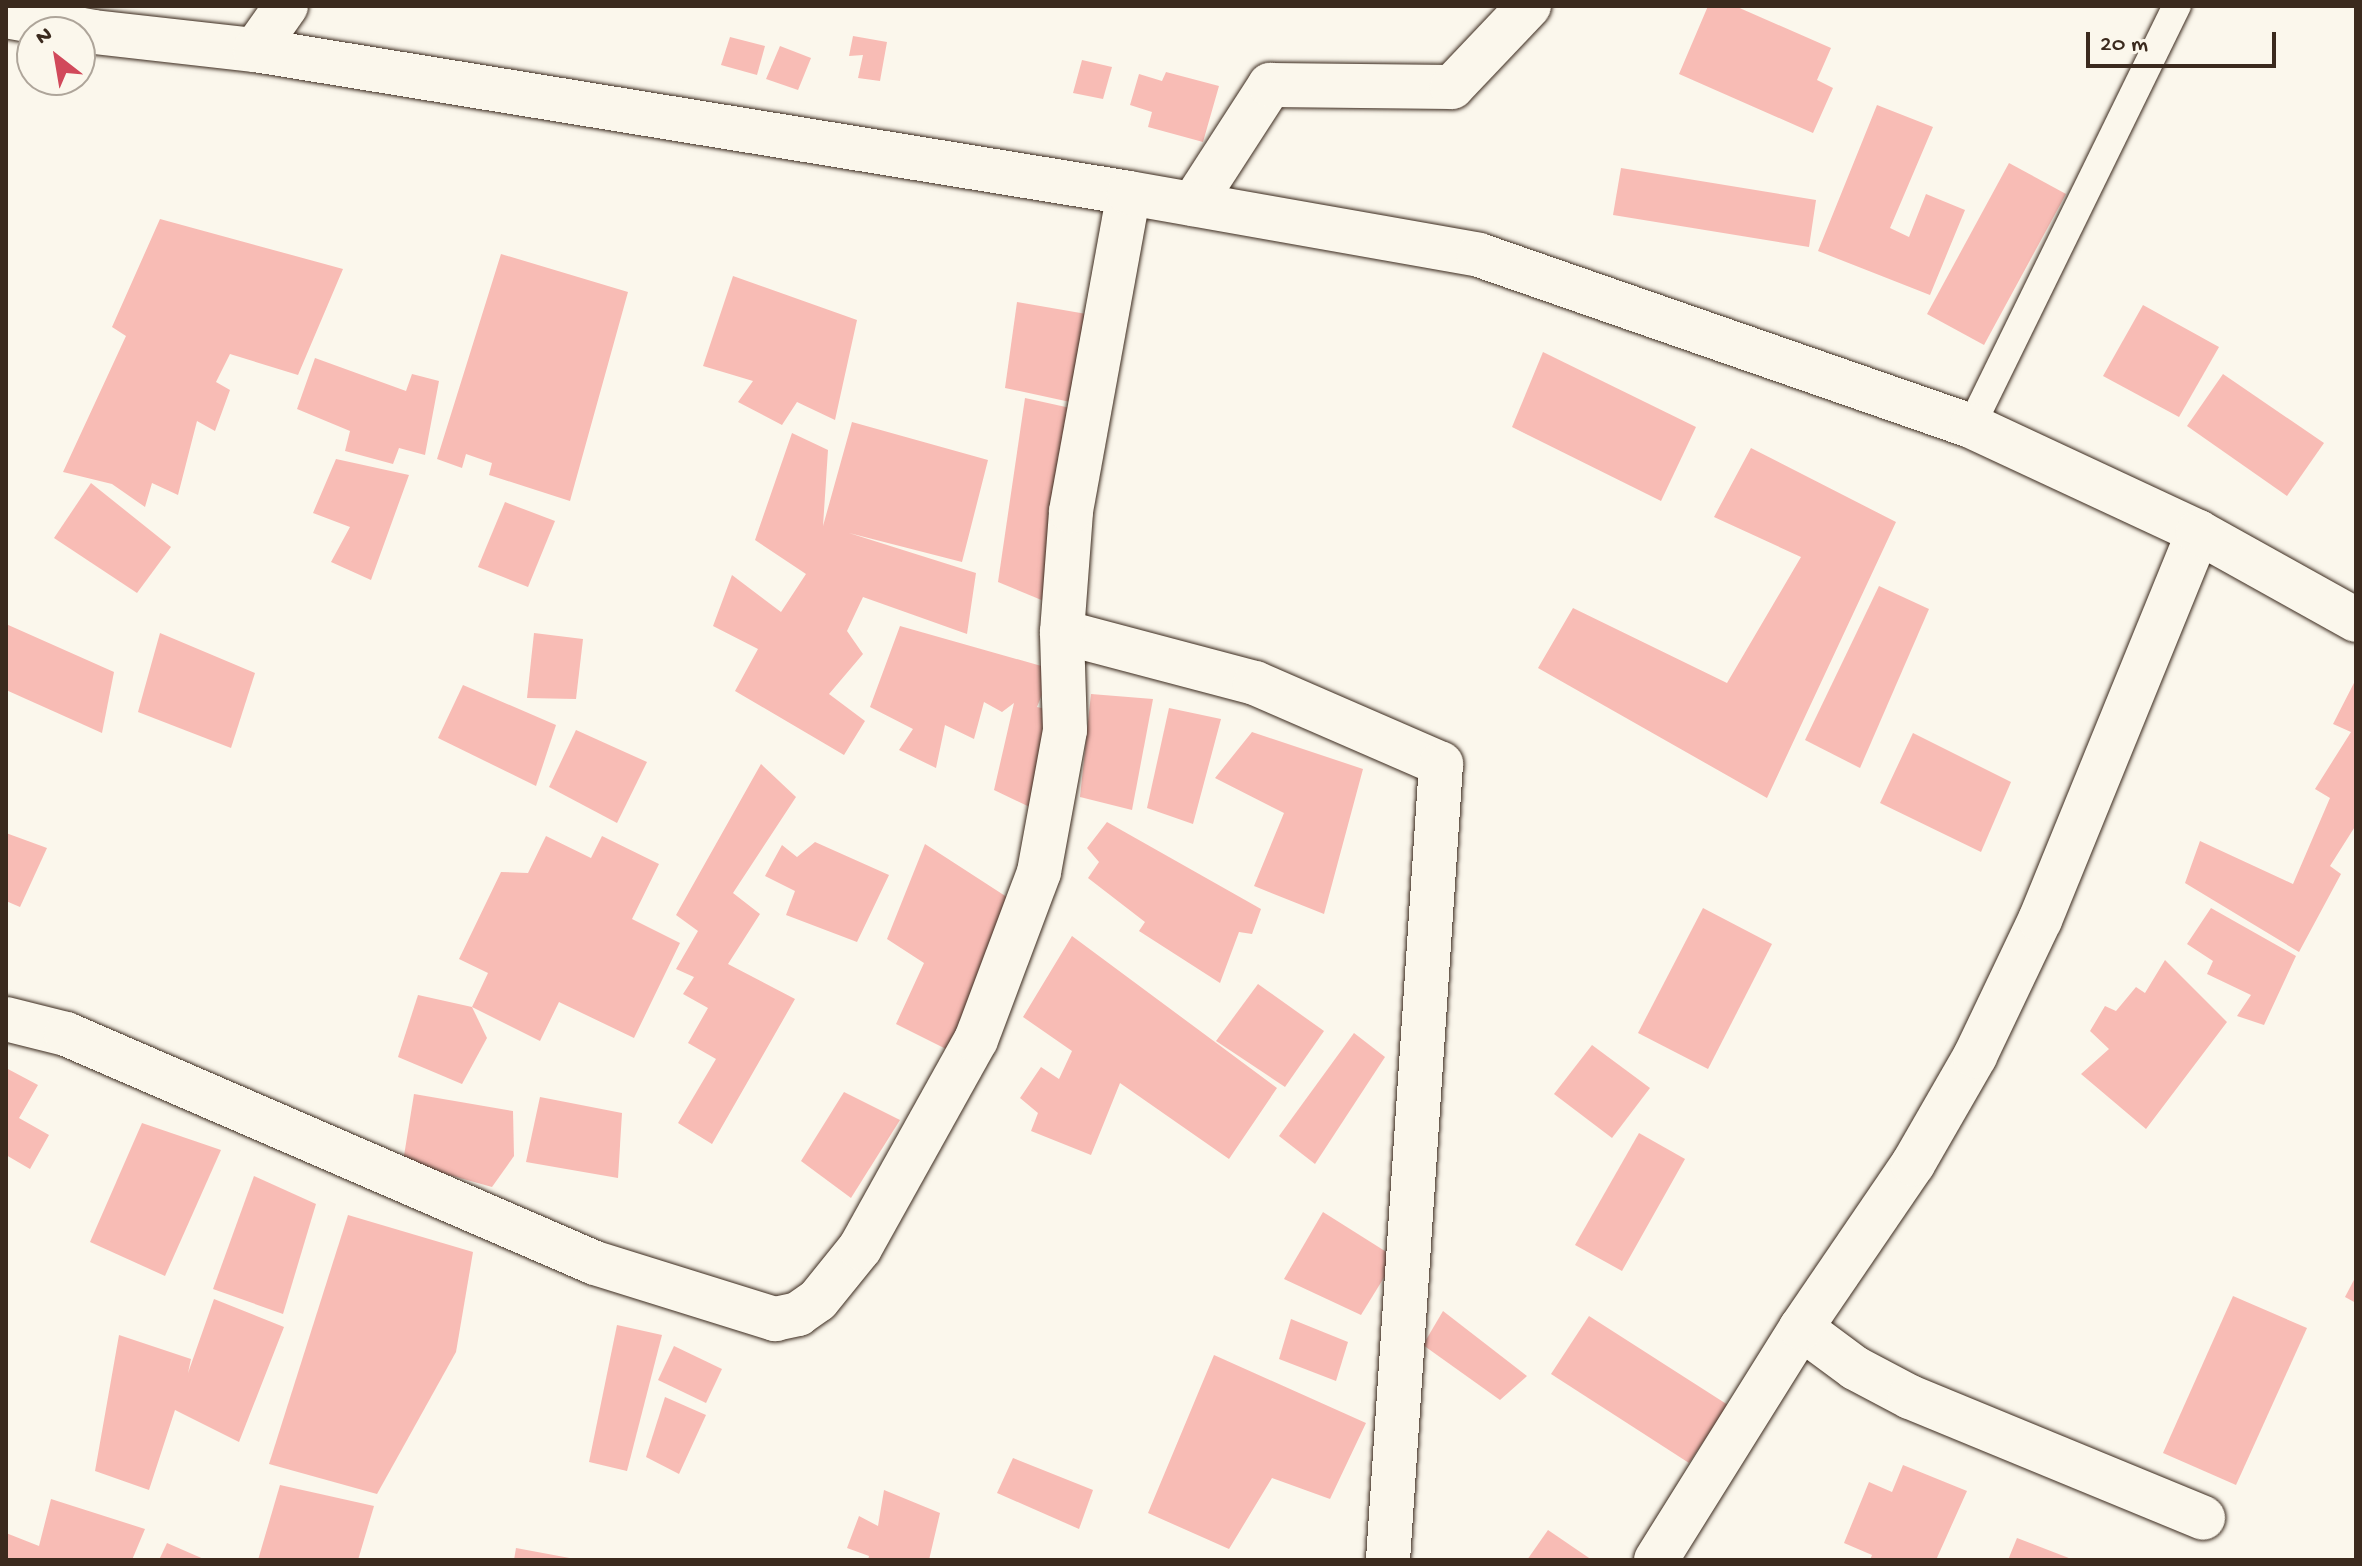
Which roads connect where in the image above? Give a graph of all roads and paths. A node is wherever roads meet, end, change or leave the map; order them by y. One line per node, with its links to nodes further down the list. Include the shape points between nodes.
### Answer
1 (286, 6): 5 (street)
2 (1529, 6): 7 (street, via 1452,87 1270,85)
3 (2177, 6): 8 (lane)
4 (6, 16): 5 (street)
5 (255, 50): 6 (street)
6 (1129, 193): 7 (street); 11 (street, via 1071,511)
7 (1193, 204): 8 (street, via 1479,255)
8 (1971, 426): 9 (street)
9 (2198, 532): 10 (street); 13 (street, via 2040,920 1975,1056 1913,1164)
10 (2356, 620)
11 (1062, 632): 12 (street, via 1065,730 1039,872 976,1040 860,1248 818,1300 798,1314 775,1319 595,1263 66,1034); 15 (street, via 1255,683 1441,764)
12 (6, 1019)
13 (1801, 1328): 14 (street, via 1855,1368 1910,1397); 16 (street)
14 (2203, 1518)
15 (1388, 1560)
16 (1656, 1560)

